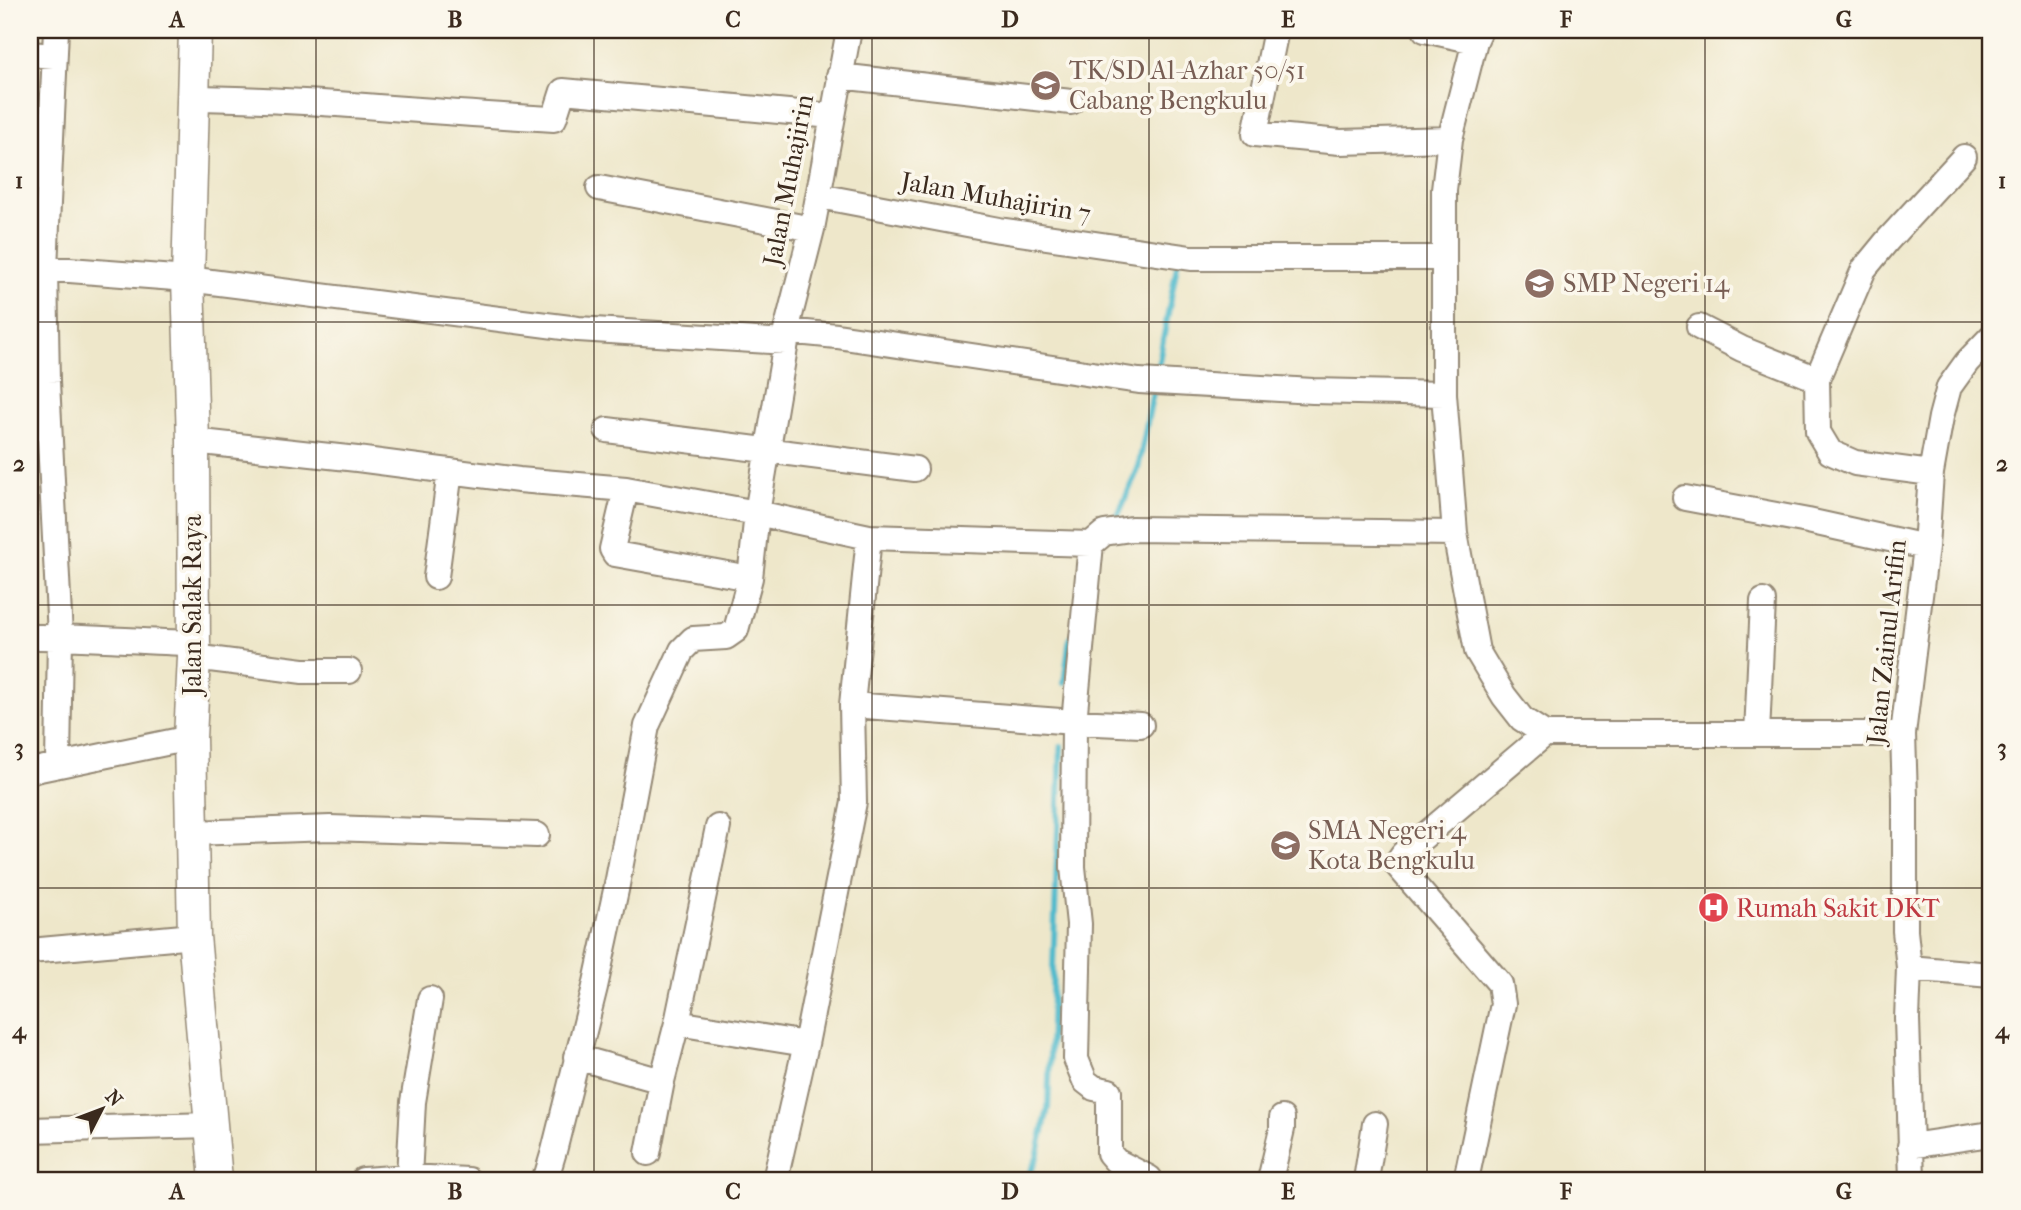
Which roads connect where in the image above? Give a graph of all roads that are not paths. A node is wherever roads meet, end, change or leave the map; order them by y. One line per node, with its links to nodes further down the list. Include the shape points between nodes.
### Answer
1 (56, 30): 7 (street)
2 (195, 30): 9 (main road, Jalan Salak Raya)
3 (849, 30): 8 (street, Jalan Muhajirin)
4 (1276, 30): 12 (street, via 1255,134 1340,142)
5 (1425, 30): 6 (street)
6 (1478, 35): 12 (street)
7 (42, 55): 13 (street)
8 (839, 76): 10 (street); 11 (street, Jalan Muhajirin)
9 (192, 98): 11 (street, via 554,119 563,91); 20 (main road, Jalan Salak Raya)
10 (1071, 102)
11 (832, 116): 16 (street, Jalan Muhajirin)
12 (1450, 139): 18 (street)
13 (40, 156): 19 (street)
14 (1964, 157): 24 (street, via 1864,269)
15 (599, 188): 17 (street)
16 (819, 196): 17 (street, Jalan Muhajirin); 18 (street, Jalan Muhajirin 7, via 999,230 1191,258)
17 (813, 229): 22 (street, Jalan Muhajirin)
18 (1443, 258): 26 (street)
19 (38, 268): 20 (street); 25 (street)
20 (188, 279): 22 (street, via 578,329); 28 (main road, Jalan Salak Raya)
21 (1699, 327): 24 (street)
22 (786, 337): 26 (street, via 837,336 1139,381); 29 (street, Jalan Muhajirin)
23 (1991, 337): 32 (street, Jalan Zainul Arifin, via 1950,387)
24 (1816, 379): 32 (street, via 1818,432 1830,452 1855,463)
25 (38, 383): 43 (street)
26 (1444, 394): 36 (street)
27 (607, 430): 29 (street)
28 (193, 440): 31 (street); 45 (main road, Jalan Salak Raya)
29 (768, 449): 30 (street); 35 (street, Jalan Muhajirin)
30 (915, 469)
31 (450, 471): 33 (street); 40 (street)
32 (1931, 473): 39 (street, Jalan Zainul Arifin)
33 (626, 489): 35 (street); 41 (street, via 613,540 615,554)
34 (1685, 498): 39 (street)
35 (757, 513): 37 (street); 41 (street, Jalan Muhajirin)
36 (1455, 533): 38 (street, via 1131,529); 50 (street, via 1477,651 1522,719)
37 (869, 537): 38 (street); 47 (street)
38 (1080, 543): 48 (street)
39 (1926, 547): 52 (street, Jalan Zainul Arifin)
40 (436, 577)
41 (750, 578): 66 (street, Jalan Muhajirin, via 736,630 726,637 693,639 682,650 647,726 595,987)
42 (1763, 601): 51 (street)
43 (60, 636): 44 (street); 45 (street); 54 (street)
44 (30, 637)
45 (193, 650): 46 (street, via 303,671); 53 (main road, Jalan Salak Raya)
46 (349, 671)
47 (852, 705): 48 (street); 65 (street, via 854,802)
48 (1074, 722): 49 (street); 81 (street, via 1073,867 1079,924 1076,1059 1086,1081 1109,1091 1109,1153)
49 (1141, 725)
50 (1545, 734): 51 (street); 84 (street, via 1398,861 1502,991)
51 (1758, 734): 52 (street)
52 (1903, 734): 61 (street, Jalan Zainul Arifin)
53 (190, 738): 54 (street); 57 (main road, Jalan Salak Raya)
54 (58, 764): 55 (street)
55 (30, 771)
56 (718, 827): 64 (street)
57 (192, 833): 58 (street, via 330,828); 59 (main road, Jalan Salak Raya)
58 (537, 835)
59 (194, 936): 60 (street); 70 (main road, Jalan Salak Raya)
60 (31, 944)
61 (1909, 968): 62 (street); 73 (street, Jalan Zainul Arifin)
62 (1991, 975)
63 (430, 999): 75 (street, via 413,1102)
64 (677, 1023): 65 (street); 67 (street)
65 (806, 1044): 80 (street)
66 (576, 1057): 67 (street); 79 (street, via 554,1151)
67 (662, 1081): 74 (street)
68 (1282, 1118): 82 (street)
69 (1375, 1124): 83 (street)
70 (211, 1125): 71 (street); 76 (main road, Jalan Salak Raya)
71 (30, 1130)
72 (1991, 1134): 73 (street)
73 (1910, 1146): 85 (street, Jalan Zainul Arifin)
74 (648, 1153)
75 (409, 1177): 77 (street); 78 (street)
76 (216, 1180)
77 (363, 1180)
78 (457, 1180)
79 (542, 1180)
80 (775, 1180)
81 (1149, 1180)
82 (1270, 1180)
83 (1366, 1180)
84 (1466, 1180)
85 (1912, 1180)

